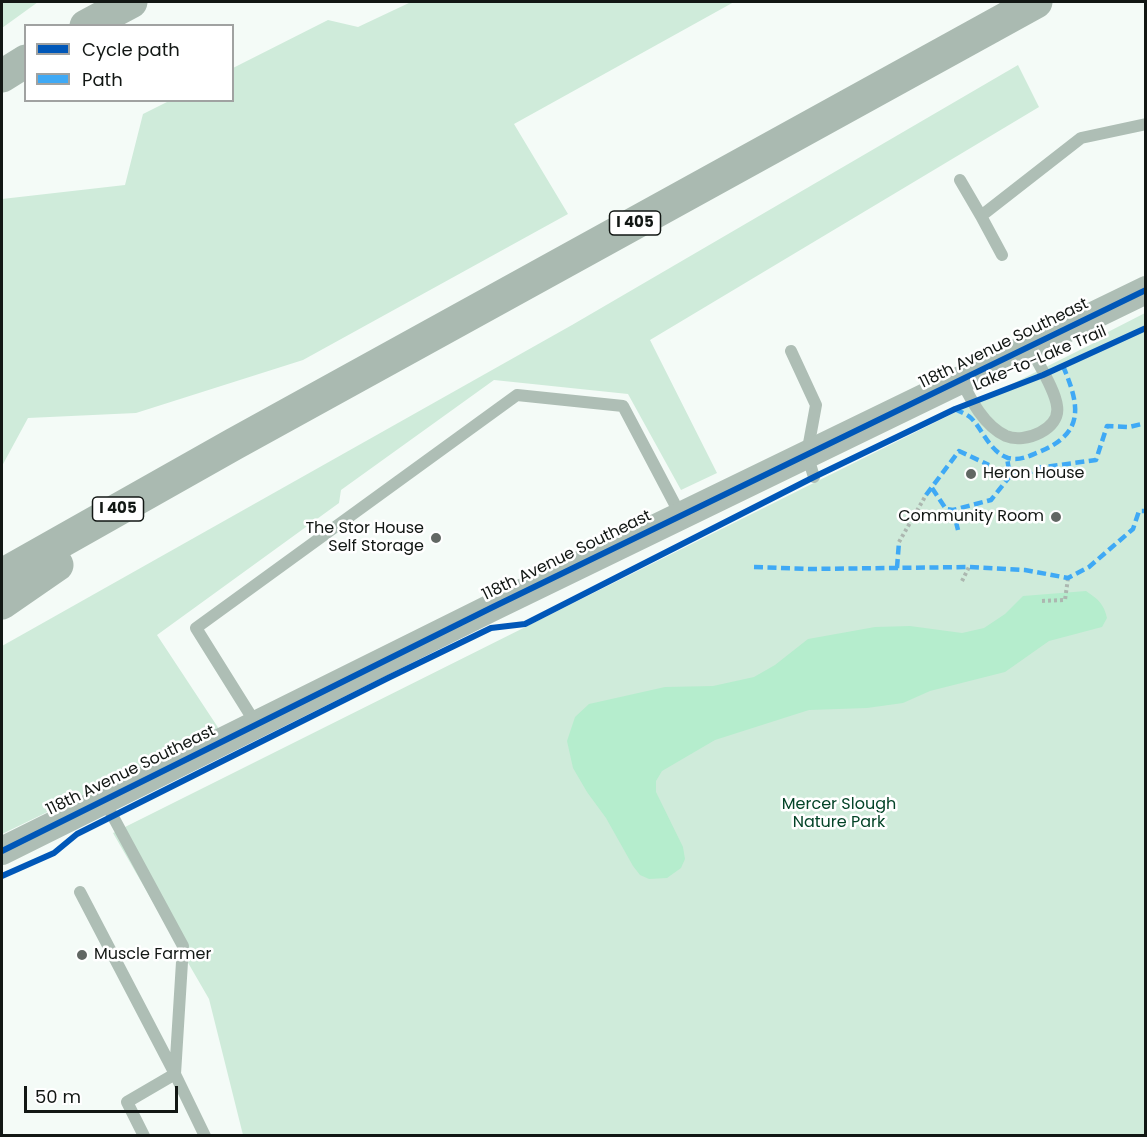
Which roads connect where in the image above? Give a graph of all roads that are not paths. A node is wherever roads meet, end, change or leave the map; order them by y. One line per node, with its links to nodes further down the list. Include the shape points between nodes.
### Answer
1 (131, 2): 3 (highway)
2 (1036, 2): 14 (highway, I 405)
3 (90, 24)
4 (24, 62): 5 (highway)
5 (2, 76)
6 (1146, 124): 8 (lane, via 1081,138)
7 (960, 180): 8 (lane)
8 (981, 216): 9 (lane)
9 (1002, 255)
10 (1146, 290): 11 (street, 118th Avenue Southeast)
11 (1030, 347): 13 (street, 118th Avenue Southeast); 13 (lane, via 1057,405 1058,414 1051,426 1022,438 1006,436 978,410)
12 (791, 351): 15 (lane, via 816,405)
13 (961, 380): 15 (street, 118th Avenue Southeast)
14 (234, 444): 17 (highway, I 405); 18 (highway)
15 (810, 465): 16 (street, 118th Avenue Southeast)
16 (681, 516): 19 (street, 118th Avenue Southeast); 19 (lane, via 623,406 517,395 196,628)
17 (2, 575)
18 (2, 603)
19 (256, 724): 20 (street, 118th Avenue Southeast)
20 (104, 800): 21 (street, 118th Avenue Southeast); 23 (lane, via 183,946)
21 (2, 851)
22 (80, 892): 23 (lane)
23 (175, 1074): 24 (lane, via 127,1101); 25 (lane)
24 (144, 1136)
25 (205, 1136)

